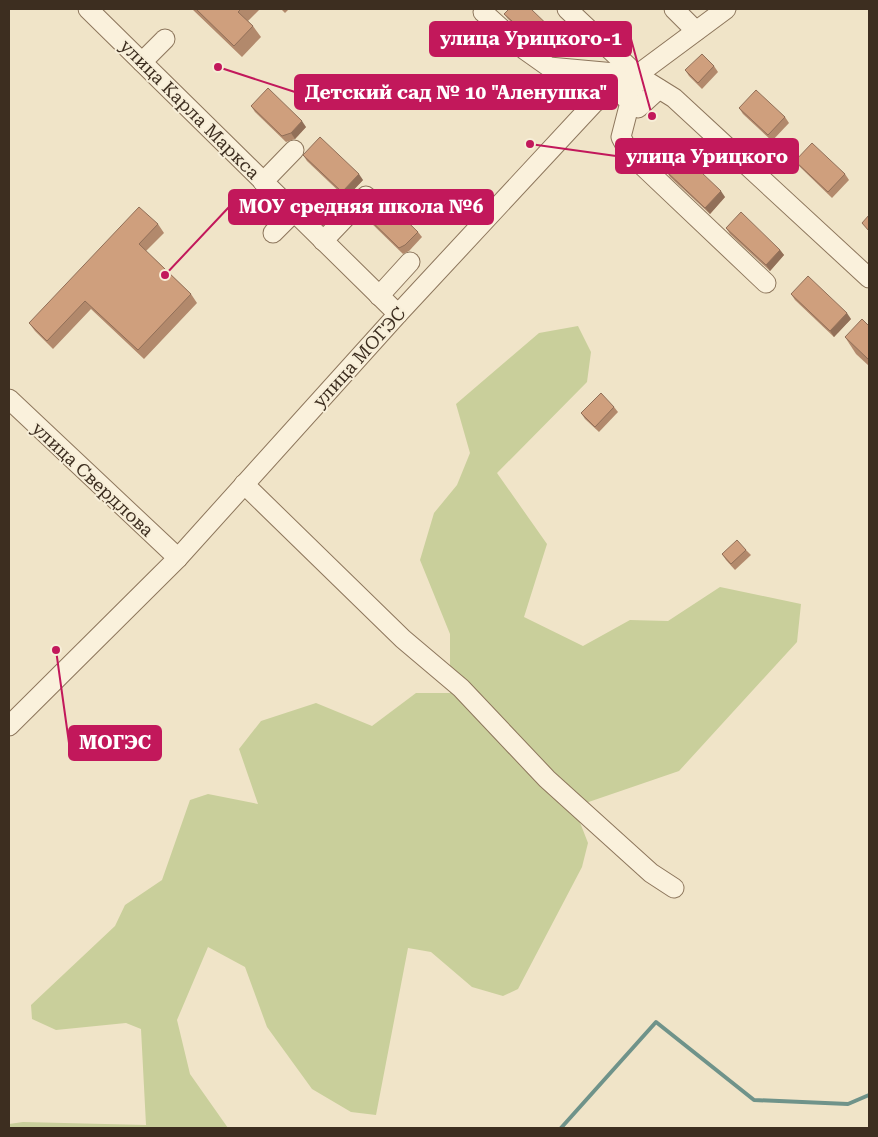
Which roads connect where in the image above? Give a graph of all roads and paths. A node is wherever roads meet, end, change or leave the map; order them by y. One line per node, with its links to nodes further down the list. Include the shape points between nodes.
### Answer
1 (88, 9): 8 (street, улица Карла Маркса)
2 (486, 9): 9 (street, via 483,12 549,67)
3 (567, 9): 9 (street)
4 (674, 9): 6 (street)
5 (726, 9): 6 (street, улица МОГЭС)
6 (696, 31): 9 (street, улица МОГЭС)
7 (165, 39): 8 (street)
8 (142, 62): 13 (street, улица Карла Маркса)
9 (637, 75): 10 (street); 11 (street, улица МОГЭС)
10 (659, 89): 11 (street, via 638,108); 19 (street, via 674,98)
11 (622, 95): 20 (street, via 620,137 630,154); 22 (street, улица МОГЭС, via 594,103)
12 (294, 150): 13 (street)
13 (263, 182): 15 (street, улица Карла Маркса)
14 (366, 196): 17 (street)
15 (294, 212): 16 (street); 17 (street, улица Карла Маркса)
16 (273, 233)
17 (323, 241): 21 (street, улица Карла Маркса)
18 (410, 262): 21 (street)
19 (869, 278)
20 (766, 283)
21 (378, 296): 22 (street, улица Карла Маркса)
22 (398, 314): 24 (street, улица МОГЭС)
23 (13, 410): 25 (street, улица Свердлова)
24 (244, 484): 25 (street, улица МОГЭС); 27 (street, via 403,639 461,688 547,779 651,873)
25 (178, 558): 26 (street, улица МОГЭС)
26 (9, 726)
27 (674, 888)

